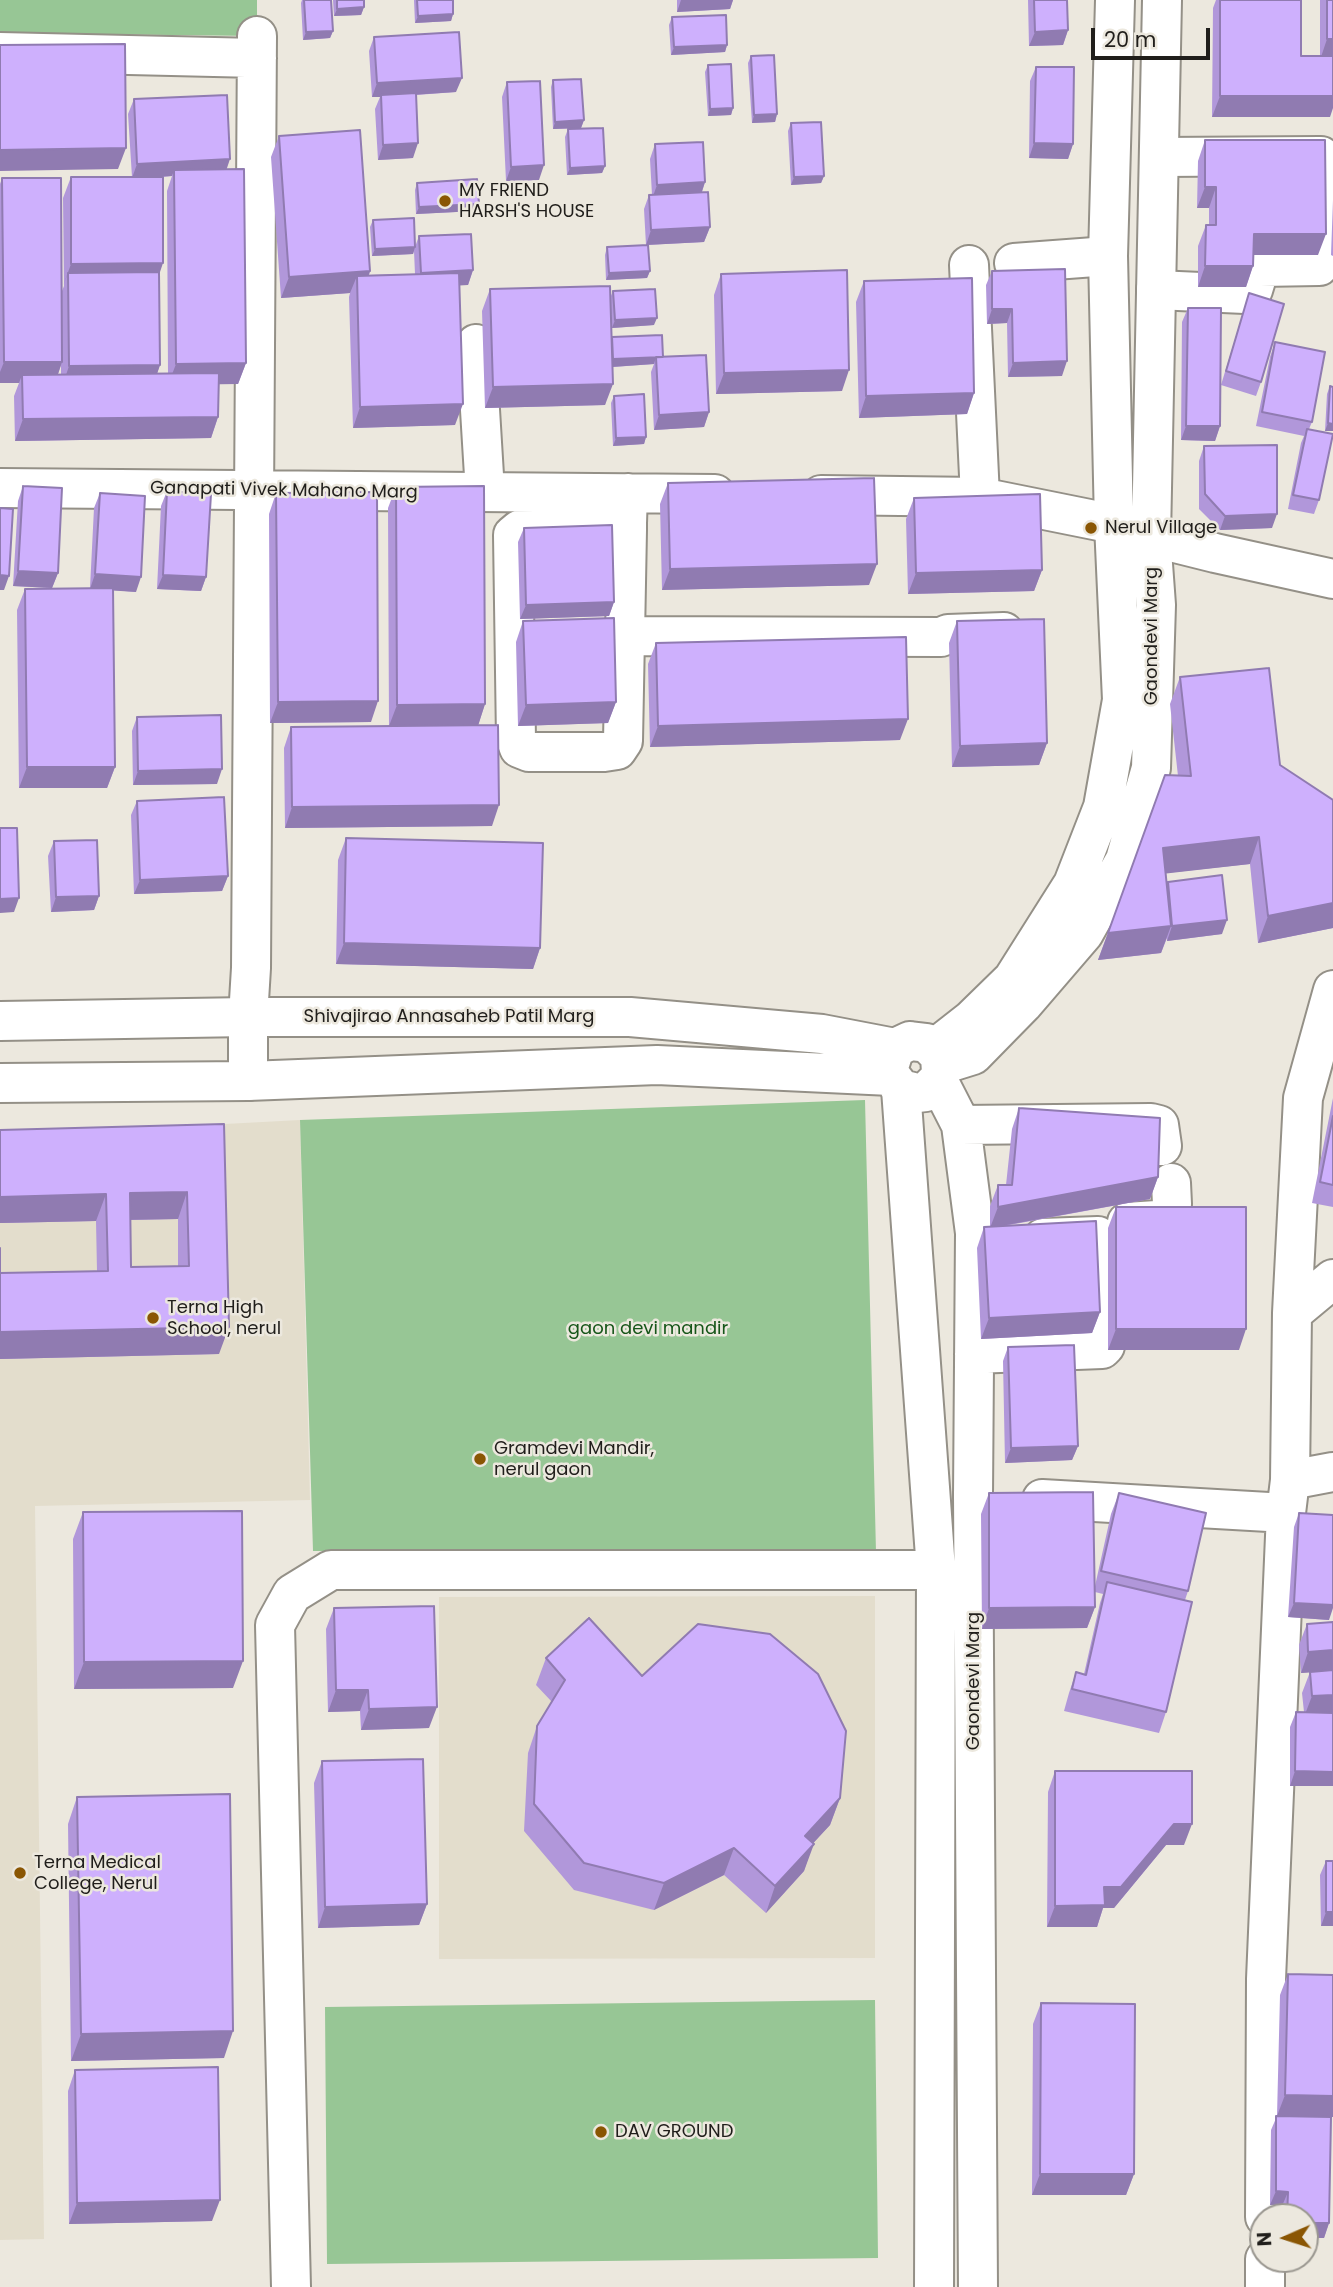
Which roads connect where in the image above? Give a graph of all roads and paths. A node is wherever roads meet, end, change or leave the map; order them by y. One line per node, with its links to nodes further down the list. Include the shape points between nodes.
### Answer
1 (1115, 0): 5 (street, Gaondevi Marg)
2 (1162, 0): 4 (street, Gaondevi Marg)
3 (0, 52): 11 (street, via 257,47)
4 (1159, 157): 8 (street, Gaondevi Marg); 8 (street, via 1321,156 1328,163 1325,255 1318,265 1260,267 1252,290 1245,295)
5 (1108, 256): 6 (street); 17 (street, Gaondevi Marg)
6 (1014, 263)
7 (969, 265): 15 (street)
8 (1156, 290): 18 (street, Gaondevi Marg)
9 (476, 344): 12 (street)
10 (0, 488): 11 (street, Ganapati Vivek Mahano Marg)
11 (253, 490): 12 (street, Ganapati Vivek Mahano Marg); 23 (street)
12 (485, 492): 16 (street, Ganapati Vivek Mahano Marg)
13 (750, 494): 16 (street, Ganapati Vivek Mahano Marg)
14 (790, 495): 15 (street)
15 (980, 497): 17 (street)
16 (628, 512): 21 (street); 21 (street, via 519,530 513,535 519,748 529,752 617,750 623,741)
17 (1114, 524): 18 (street); 25 (street, Gaondevi Marg, via 1122,700 1103,807 1073,884 1013,979 971,1020)
18 (1151, 537): 19 (street); 25 (street, Gaondevi Marg, via 1156,605 1151,768 1125,860 1084,933 1023,1004 973,1055)
19 (1333, 579)
20 (1040, 630): 21 (street, via 942,637)
21 (625, 636)
22 (1333, 990): 34 (street, via 1303,1098)
23 (248, 1017): 24 (street, Shivajirao Annasaheb Patil Marg); 26 (street, Shivajirao Annasaheb Patil Marg, via 630,1017 822,1034); 27 (street)
24 (0, 1021)
25 (938, 1065): 26 (street, via 918,1041 910,1041); 29 (street, Gaondevi Marg)
26 (896, 1071): 27 (street, via 657,1065); 40 (street)
27 (248, 1082): 28 (street)
28 (0, 1083)
29 (961, 1125): 30 (street, via 1151,1123 1159,1125); 32 (street, Gaondevi Marg)
30 (1162, 1146)
31 (1171, 1183): 32 (street, via 1169,1216 1157,1220)
32 (975, 1238): 36 (street, Gaondevi Marg); 36 (street, via 1098,1236 1102,1240 1105,1346)
33 (1333, 1279): 34 (street)
34 (1292, 1313): 35 (street); 39 (street)
35 (1333, 1318)
36 (974, 1354): 38 (street, Gaondevi Marg)
37 (1333, 1472): 39 (street)
38 (996, 1496): 39 (street); 46 (street, Gaondevi Marg)
39 (1288, 1496): 41 (street)
40 (936, 1570): 44 (street, via 331,1570 292,1594 275,1625); 45 (street)
41 (1266, 1979): 42 (street); 43 (street)
42 (1306, 1979)
43 (1265, 2203)
44 (291, 2287)
45 (934, 2287)
46 (978, 2287)

